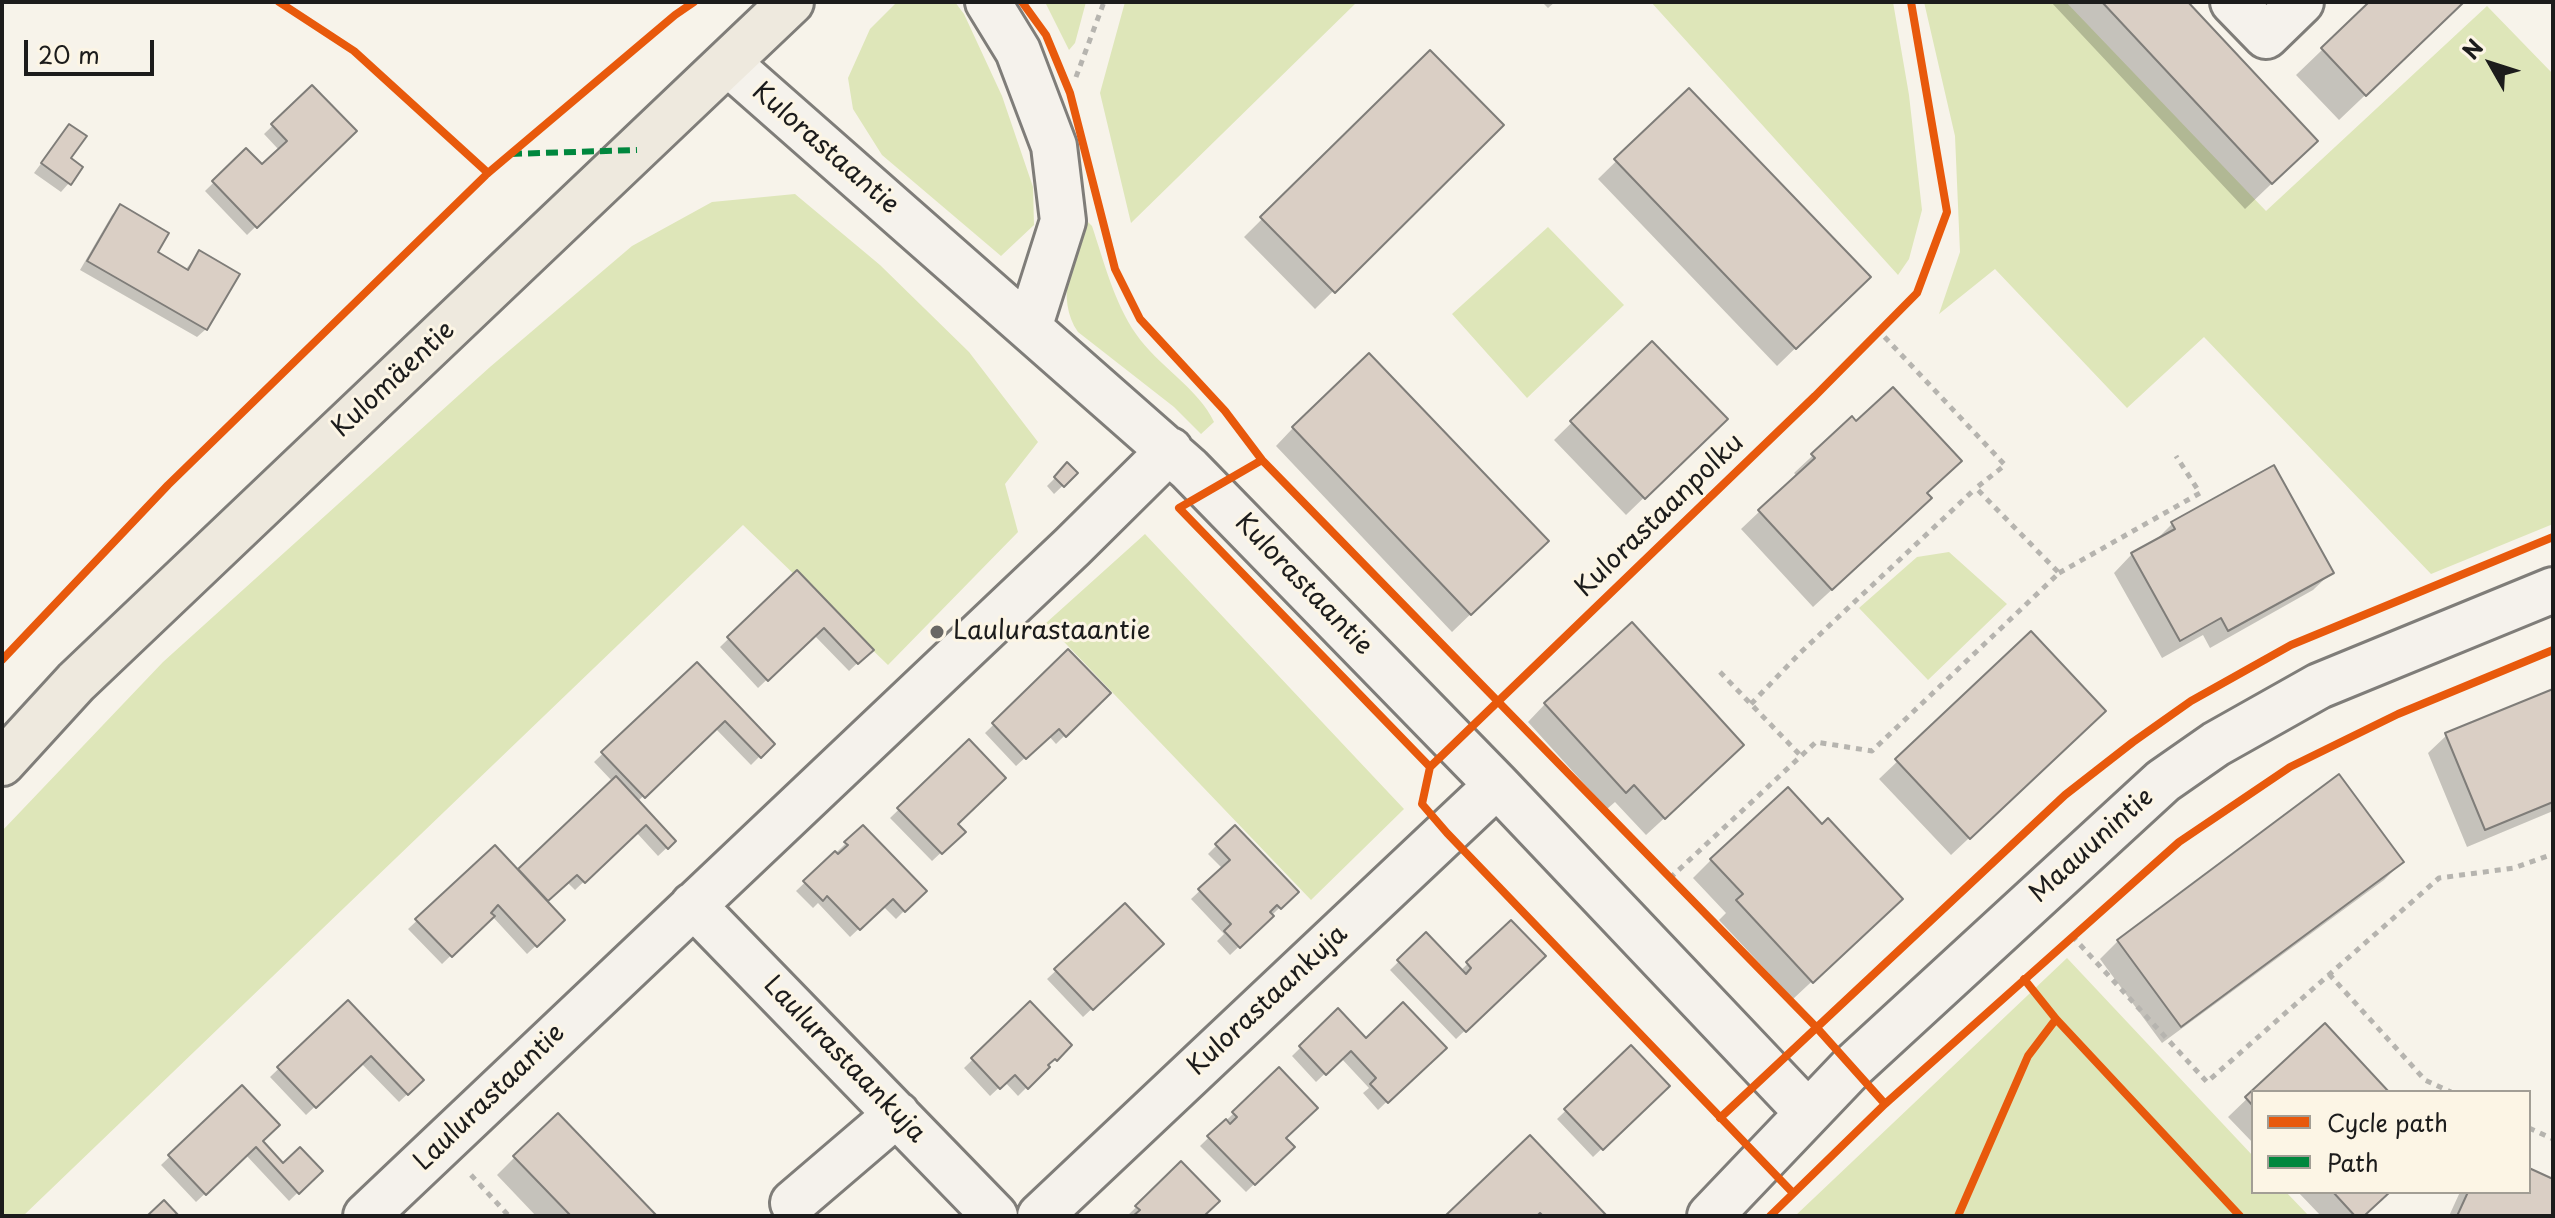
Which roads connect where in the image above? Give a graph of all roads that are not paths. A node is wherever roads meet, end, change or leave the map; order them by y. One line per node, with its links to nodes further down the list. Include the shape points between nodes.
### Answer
1 (791, 2): 5 (main road, Kulomäentie)
2 (988, 2): 6 (street, via 1018,51 1054,146 1063,221)
3 (2233, 2): 4 (street, via 2266,36)
4 (2301, 2)
5 (728, 63): 6 (street, Kulorastaantie); 9 (main road, Kulomäentie, via 76,682)
6 (1029, 328): 7 (street, Kulorastaantie)
7 (1170, 450): 10 (street, Kulorastaantie); 11 (street, Laulurastaantie)
8 (2553, 590): 12 (street, Maauunintie, via 2319,686 2216,744 2163,781)
9 (2, 763)
10 (1497, 785): 12 (street, Kulorastaantie); 17 (street, Kulorastaankuja)
11 (693, 905): 13 (street, Laulurastaankuja); 15 (street, Laulurastaantie)
12 (1807, 1112): 18 (street, Maauunintie)
13 (897, 1114): 14 (street); 16 (street, Laulurastaankuja)
14 (793, 1203)
15 (366, 1216)
16 (995, 1216)
17 (1040, 1216)
18 (1710, 1216)

